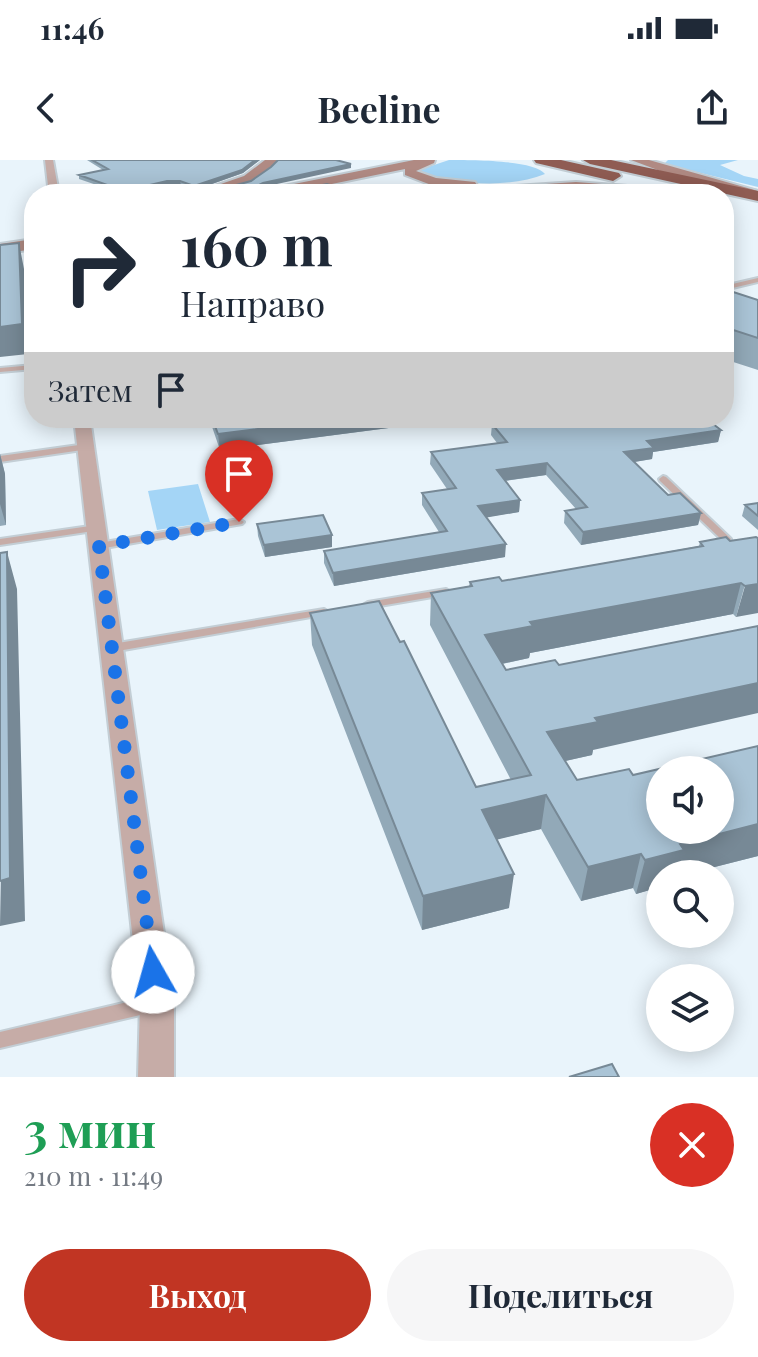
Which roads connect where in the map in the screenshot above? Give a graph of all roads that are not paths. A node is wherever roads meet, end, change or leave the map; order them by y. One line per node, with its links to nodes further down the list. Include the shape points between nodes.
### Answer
1 (49, 160): 10 (street)
2 (406, 160): 8 (main road)
3 (413, 160): 12 (main road)
4 (432, 160): 13 (main road); 14 (main road, via 409,172 434,182)
5 (538, 160): 15 (main road, via 555,174); 16 (highway)
6 (590, 160): 17 (highway)
7 (637, 160): 18 (main road)
8 (355, 161)
9 (268, 167): 11 (main road)
10 (53, 184)
11 (225, 184)
12 (297, 184)
13 (313, 184)
14 (466, 184)
15 (494, 184)
16 (650, 184)
17 (705, 184)
18 (715, 184)
19 (734, 189): 21 (main road)
20 (734, 190): 21 (highway)
21 (758, 195)
22 (734, 203): 23 (highway)
23 (758, 208)
24 (24, 235): 25 (main road)
25 (3, 244): 26 (main road)
26 (24, 245)
27 (758, 280): 28 (lane)
28 (734, 286)
29 (24, 368): 30 (lane)
30 (0, 370)
31 (83, 428): 32 (street)
32 (86, 447): 33 (lane); 36 (street)
33 (0, 459)
34 (663, 479): 38 (lane, via 731,542)
35 (239, 522): 36 (lane)
36 (98, 537): 37 (lane); 42 (street)
37 (0, 542)
38 (708, 545)
39 (456, 590): 40 (lane)
40 (362, 606)
41 (331, 611): 42 (lane)
42 (112, 648): 43 (street)
43 (157, 1003): 44 (lane); 45 (street)
44 (0, 1040)
45 (156, 1077)

